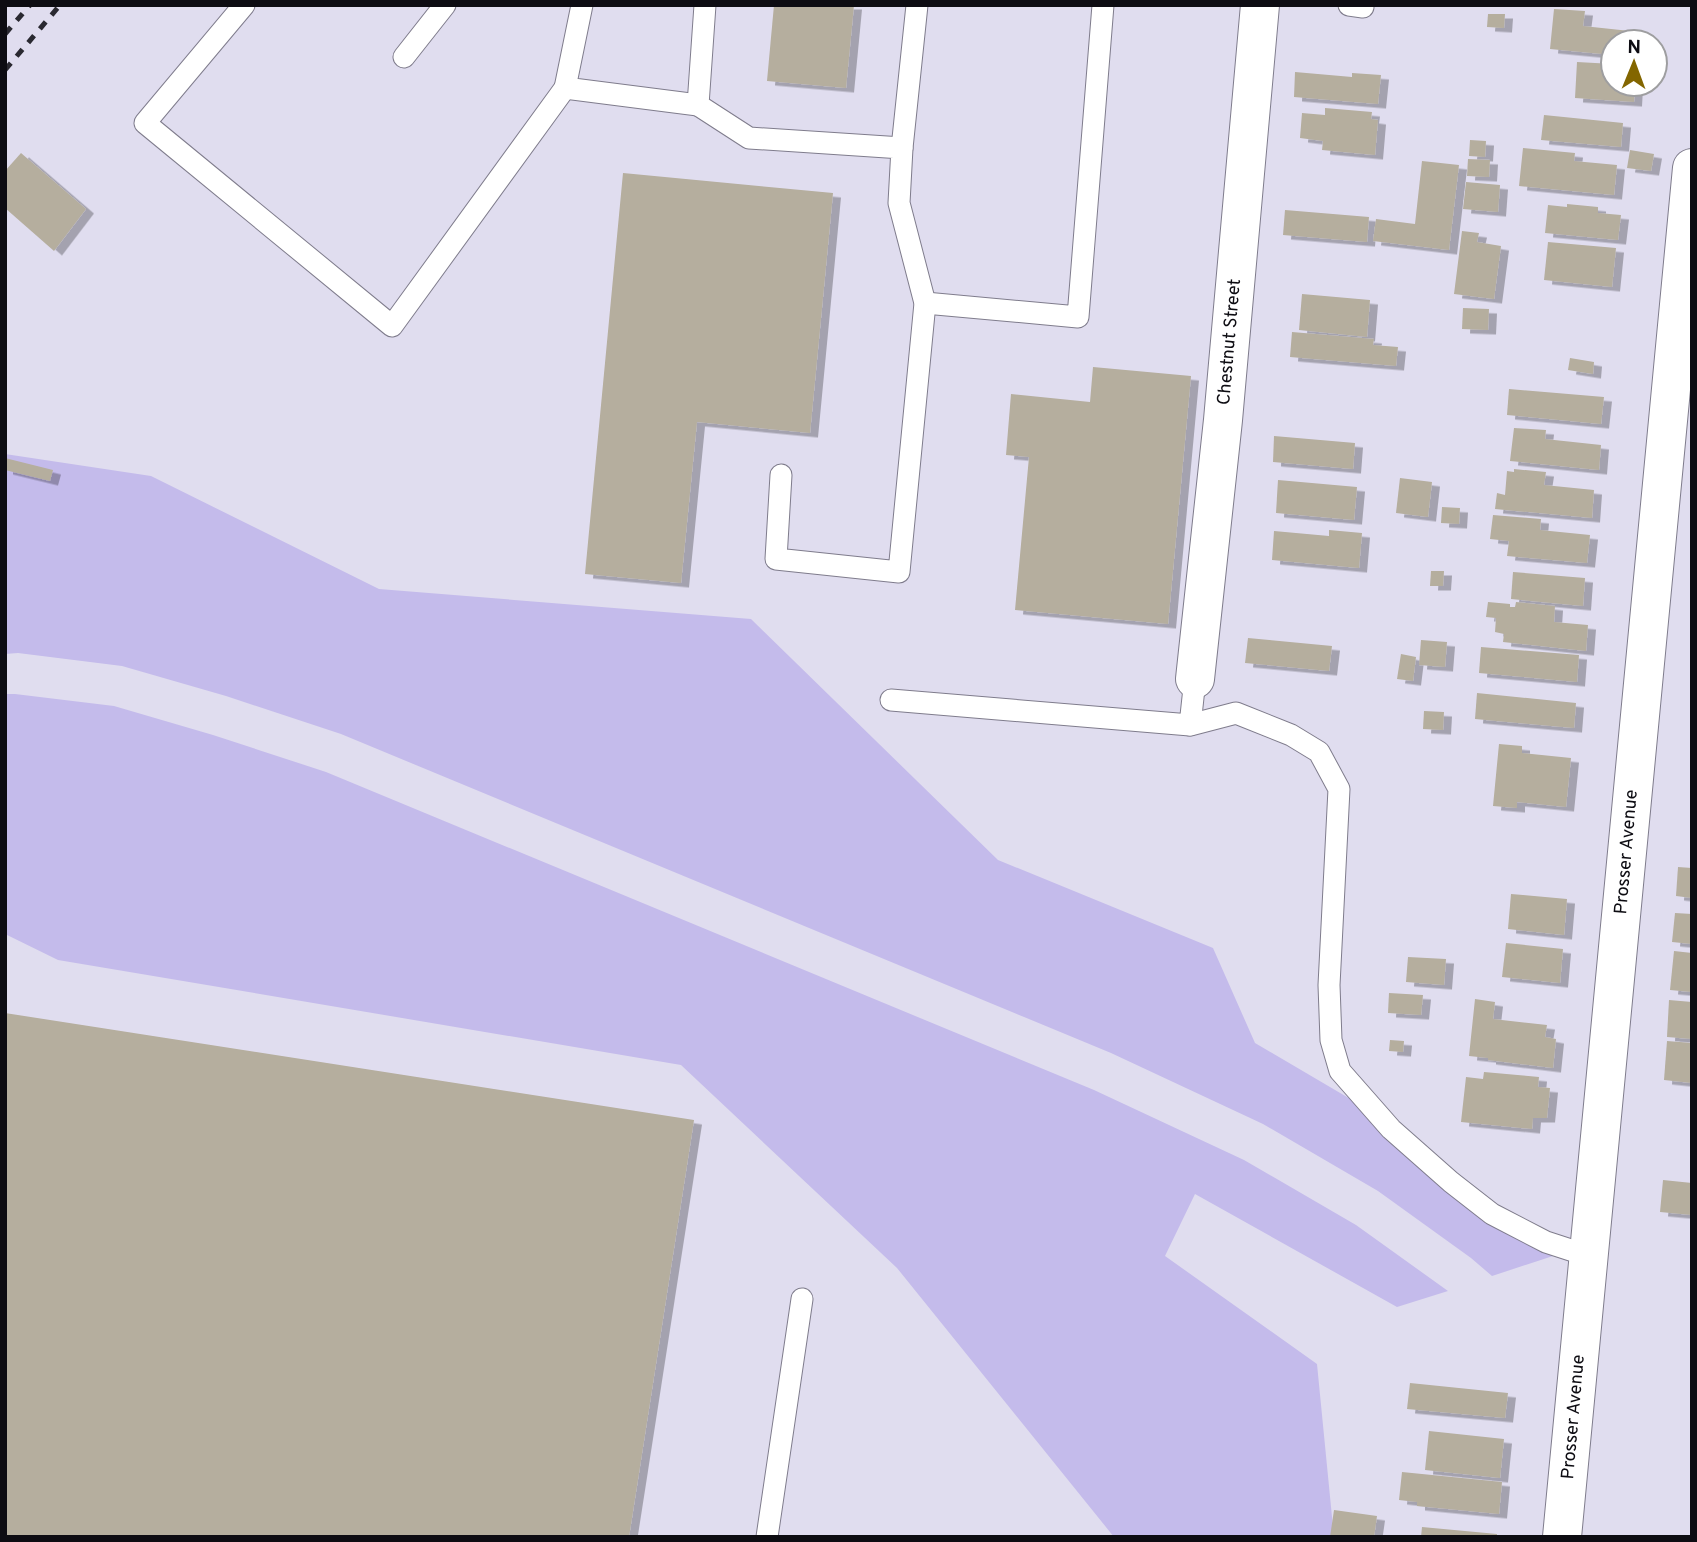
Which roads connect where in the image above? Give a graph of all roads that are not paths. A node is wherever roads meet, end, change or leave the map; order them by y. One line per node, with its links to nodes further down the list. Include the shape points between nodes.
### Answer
1 (244, 5): 9 (lane, via 145,123 392,326)
2 (444, 5): 8 (lane)
3 (583, 5): 9 (lane)
4 (705, 5): 10 (lane)
5 (917, 5): 11 (lane)
6 (1103, 5): 13 (lane, via 1078,317)
7 (1260, 5): 15 (street, Chestnut Street)
8 (404, 57)
9 (565, 88): 10 (lane)
10 (698, 105): 11 (lane, via 749,138)
11 (902, 148): 13 (lane, via 899,203)
12 (1692, 168): 18 (street, Prosser Avenue)
13 (925, 303): 14 (lane, via 899,572 776,559)
14 (781, 475)
15 (1195, 679): 17 (lane)
16 (891, 699): 17 (lane)
17 (1190, 725): 18 (lane, via 1236,713 1291,735 1319,752 1339,789 1329,985 1331,1040 1340,1071 1391,1129 1492,1214 1546,1242)
18 (1589, 1256): 21 (street, Prosser Avenue)
19 (802, 1299): 20 (lane)
20 (767, 1537)
21 (1562, 1537)

